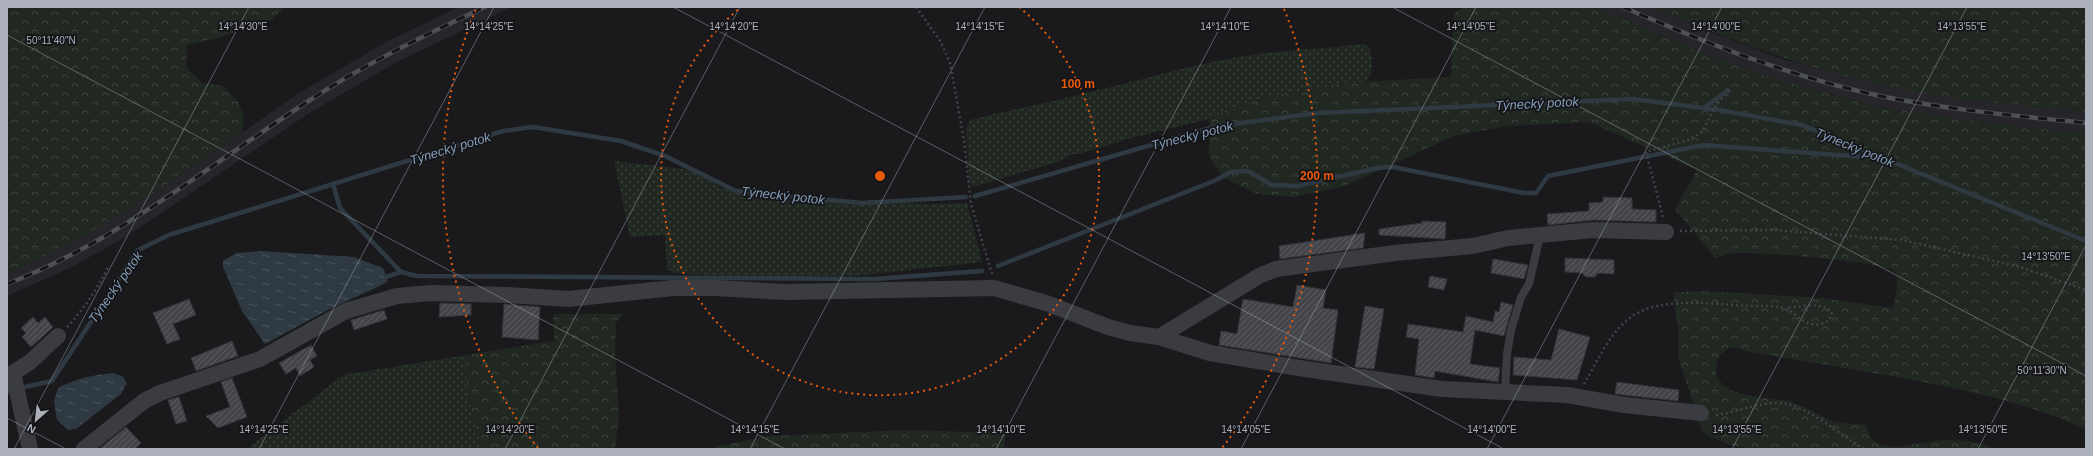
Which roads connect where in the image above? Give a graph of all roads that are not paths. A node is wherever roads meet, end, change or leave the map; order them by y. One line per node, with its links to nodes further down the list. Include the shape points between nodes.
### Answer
1 (1666, 232): 2 (street, via 1593,230)
2 (1540, 236): 4 (street, via 1276,269 1259,276); 6 (lane, via 1529,284 1521,297 1511,330)
3 (58, 336): 5 (street)
4 (1159, 337): 6 (street, via 1210,353 1299,368 1442,390); 9 (street, via 1108,327 1046,303 994,288 786,292 680,288 568,299 507,295 397,296 346,311 260,359 160,393 144,401)
5 (13, 381): 8 (street)
6 (1505, 392): 7 (street, via 1567,395 1624,405)
7 (1701, 413)
8 (30, 449)
9 (84, 449)

